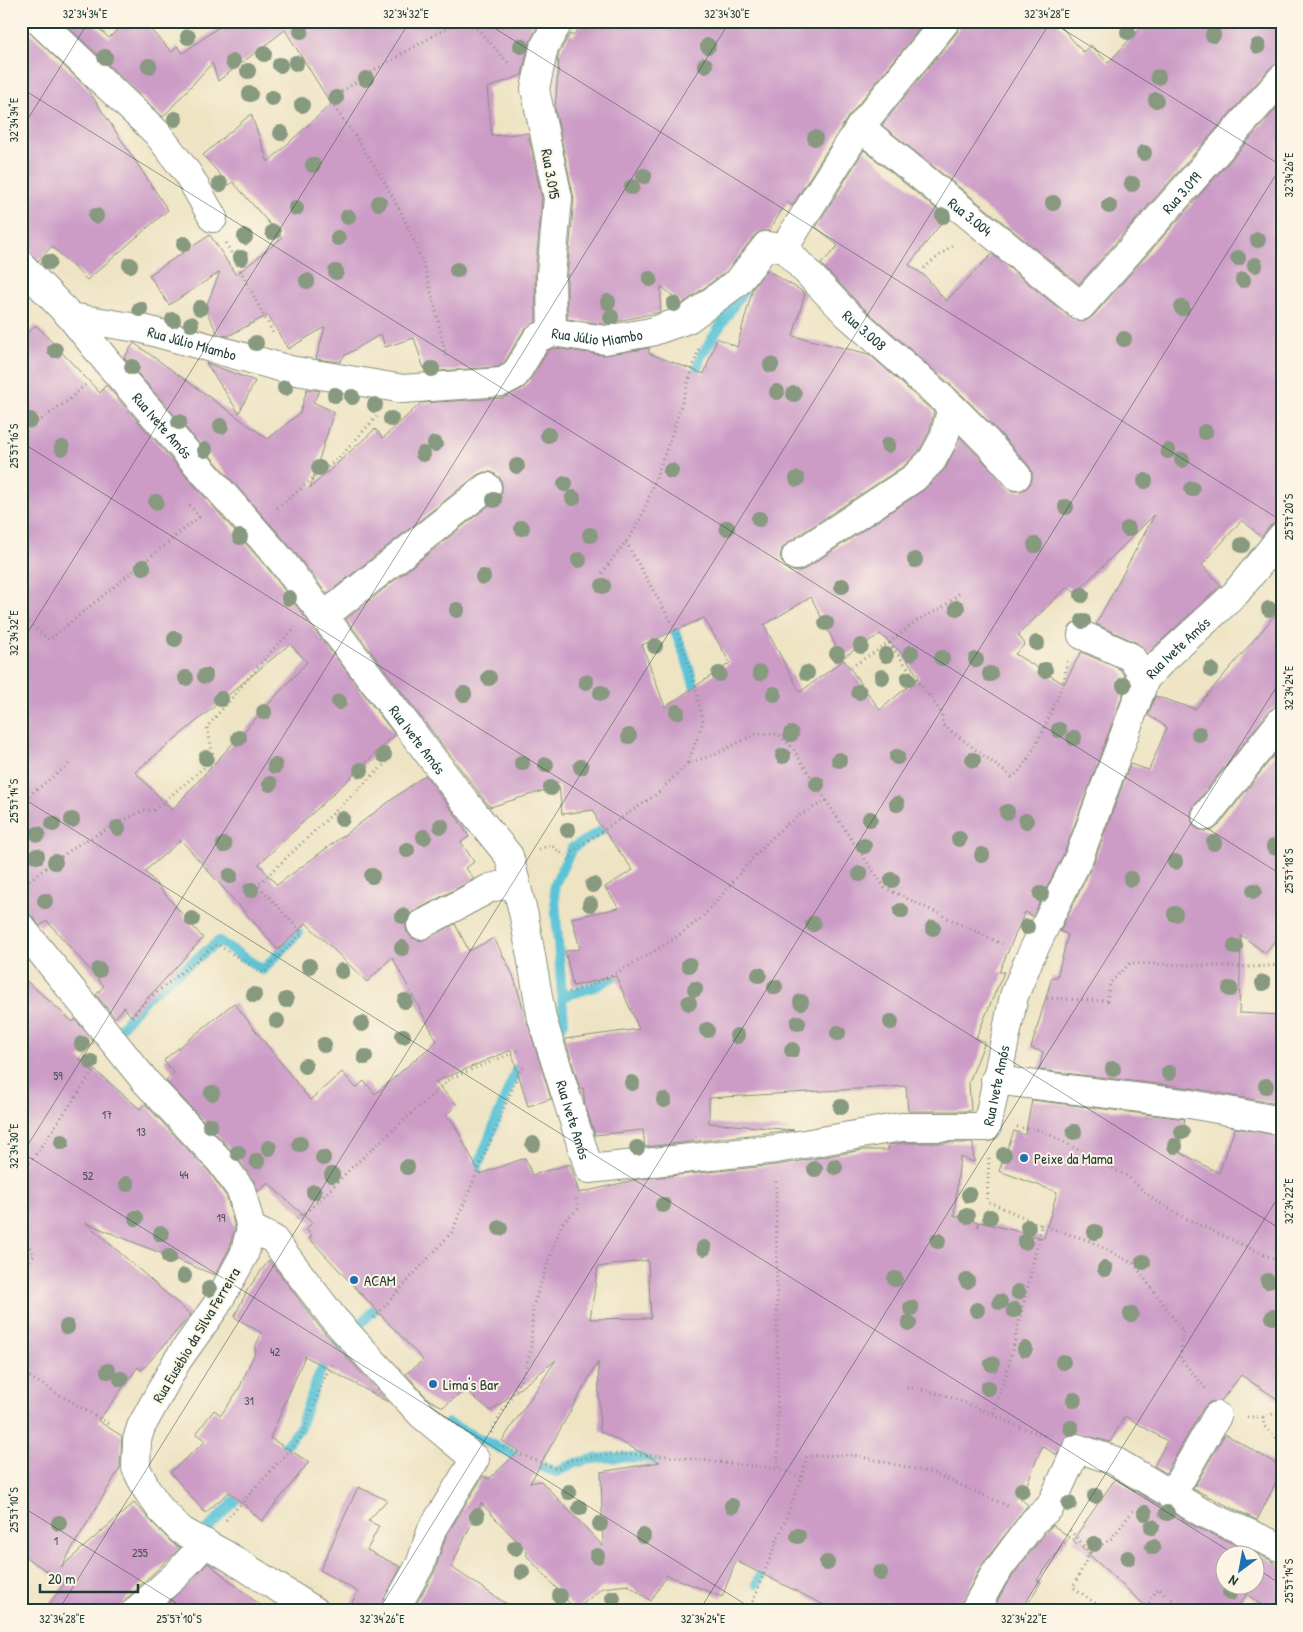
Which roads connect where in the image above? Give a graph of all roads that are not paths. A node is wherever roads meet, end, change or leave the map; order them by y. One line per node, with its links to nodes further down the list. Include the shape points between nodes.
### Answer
1 (39, 21): 6 (street, via 156,132 188,174)
2 (559, 21): 11 (street, Rua 3.015, via 544,47 535,89 558,198 551,275)
3 (946, 21): 5 (street)
4 (1282, 78): 9 (street, Rua 3.019)
5 (860, 127): 7 (street); 9 (street, Rua 3.004)
6 (213, 218)
7 (784, 248): 11 (street, Rua Júlio Miambo, via 766,246 738,282 688,319 650,332 605,340); 12 (street, Rua 3.008, via 847,314)
8 (21, 265): 10 (street, Rua Ivete Amós)
9 (1081, 306)
10 (71, 317): 11 (street, Rua Júlio Miambo, via 143,329 290,370 403,389 502,382 515,375 537,338); 17 (street, Rua Ivete Amós, via 254,529)
11 (552, 332)
12 (952, 407): 13 (street, Rua 3.008); 16 (street, via 944,438 932,460 914,478)
13 (1016, 476)
14 (487, 486): 17 (street)
15 (1282, 536): 19 (street, Rua Ivete Amós, via 1235,594)
16 (796, 556)
17 (320, 613): 22 (street, Rua Ivete Amós)
18 (1082, 635): 19 (street, via 1131,657)
19 (1145, 679): 25 (street, Rua Ivete Amós, via 1079,857 1014,996)
20 (1282, 720): 21 (street)
21 (1206, 816)
22 (513, 869): 23 (street, via 490,888); 25 (street, Rua Ivete Amós, via 549,1044 589,1169 776,1149 901,1127 988,1127)
23 (421, 925)
24 (21, 927): 27 (street, Rua Eusébio da Silva Ferreira, via 146,1082 221,1162 241,1190)
25 (995, 1080): 26 (street, via 1190,1104)
26 (1282, 1121)
27 (262, 1233): 30 (street, Rua Eusébio da Silva Ferreira, via 244,1255 216,1306 177,1361 137,1440 136,1468 146,1490 182,1530); 34 (street, via 422,1415 481,1449 432,1529 420,1565)
28 (1217, 1416): 29 (street)
29 (1161, 1490): 31 (street); 35 (street, via 1113,1460 1077,1448 1042,1514 994,1575)
30 (205, 1543): 32 (street); 33 (street, Rua Eusébio da Silva Ferreira)
31 (1282, 1548)
32 (136, 1611)
33 (315, 1611)
34 (394, 1611)
35 (974, 1611)

